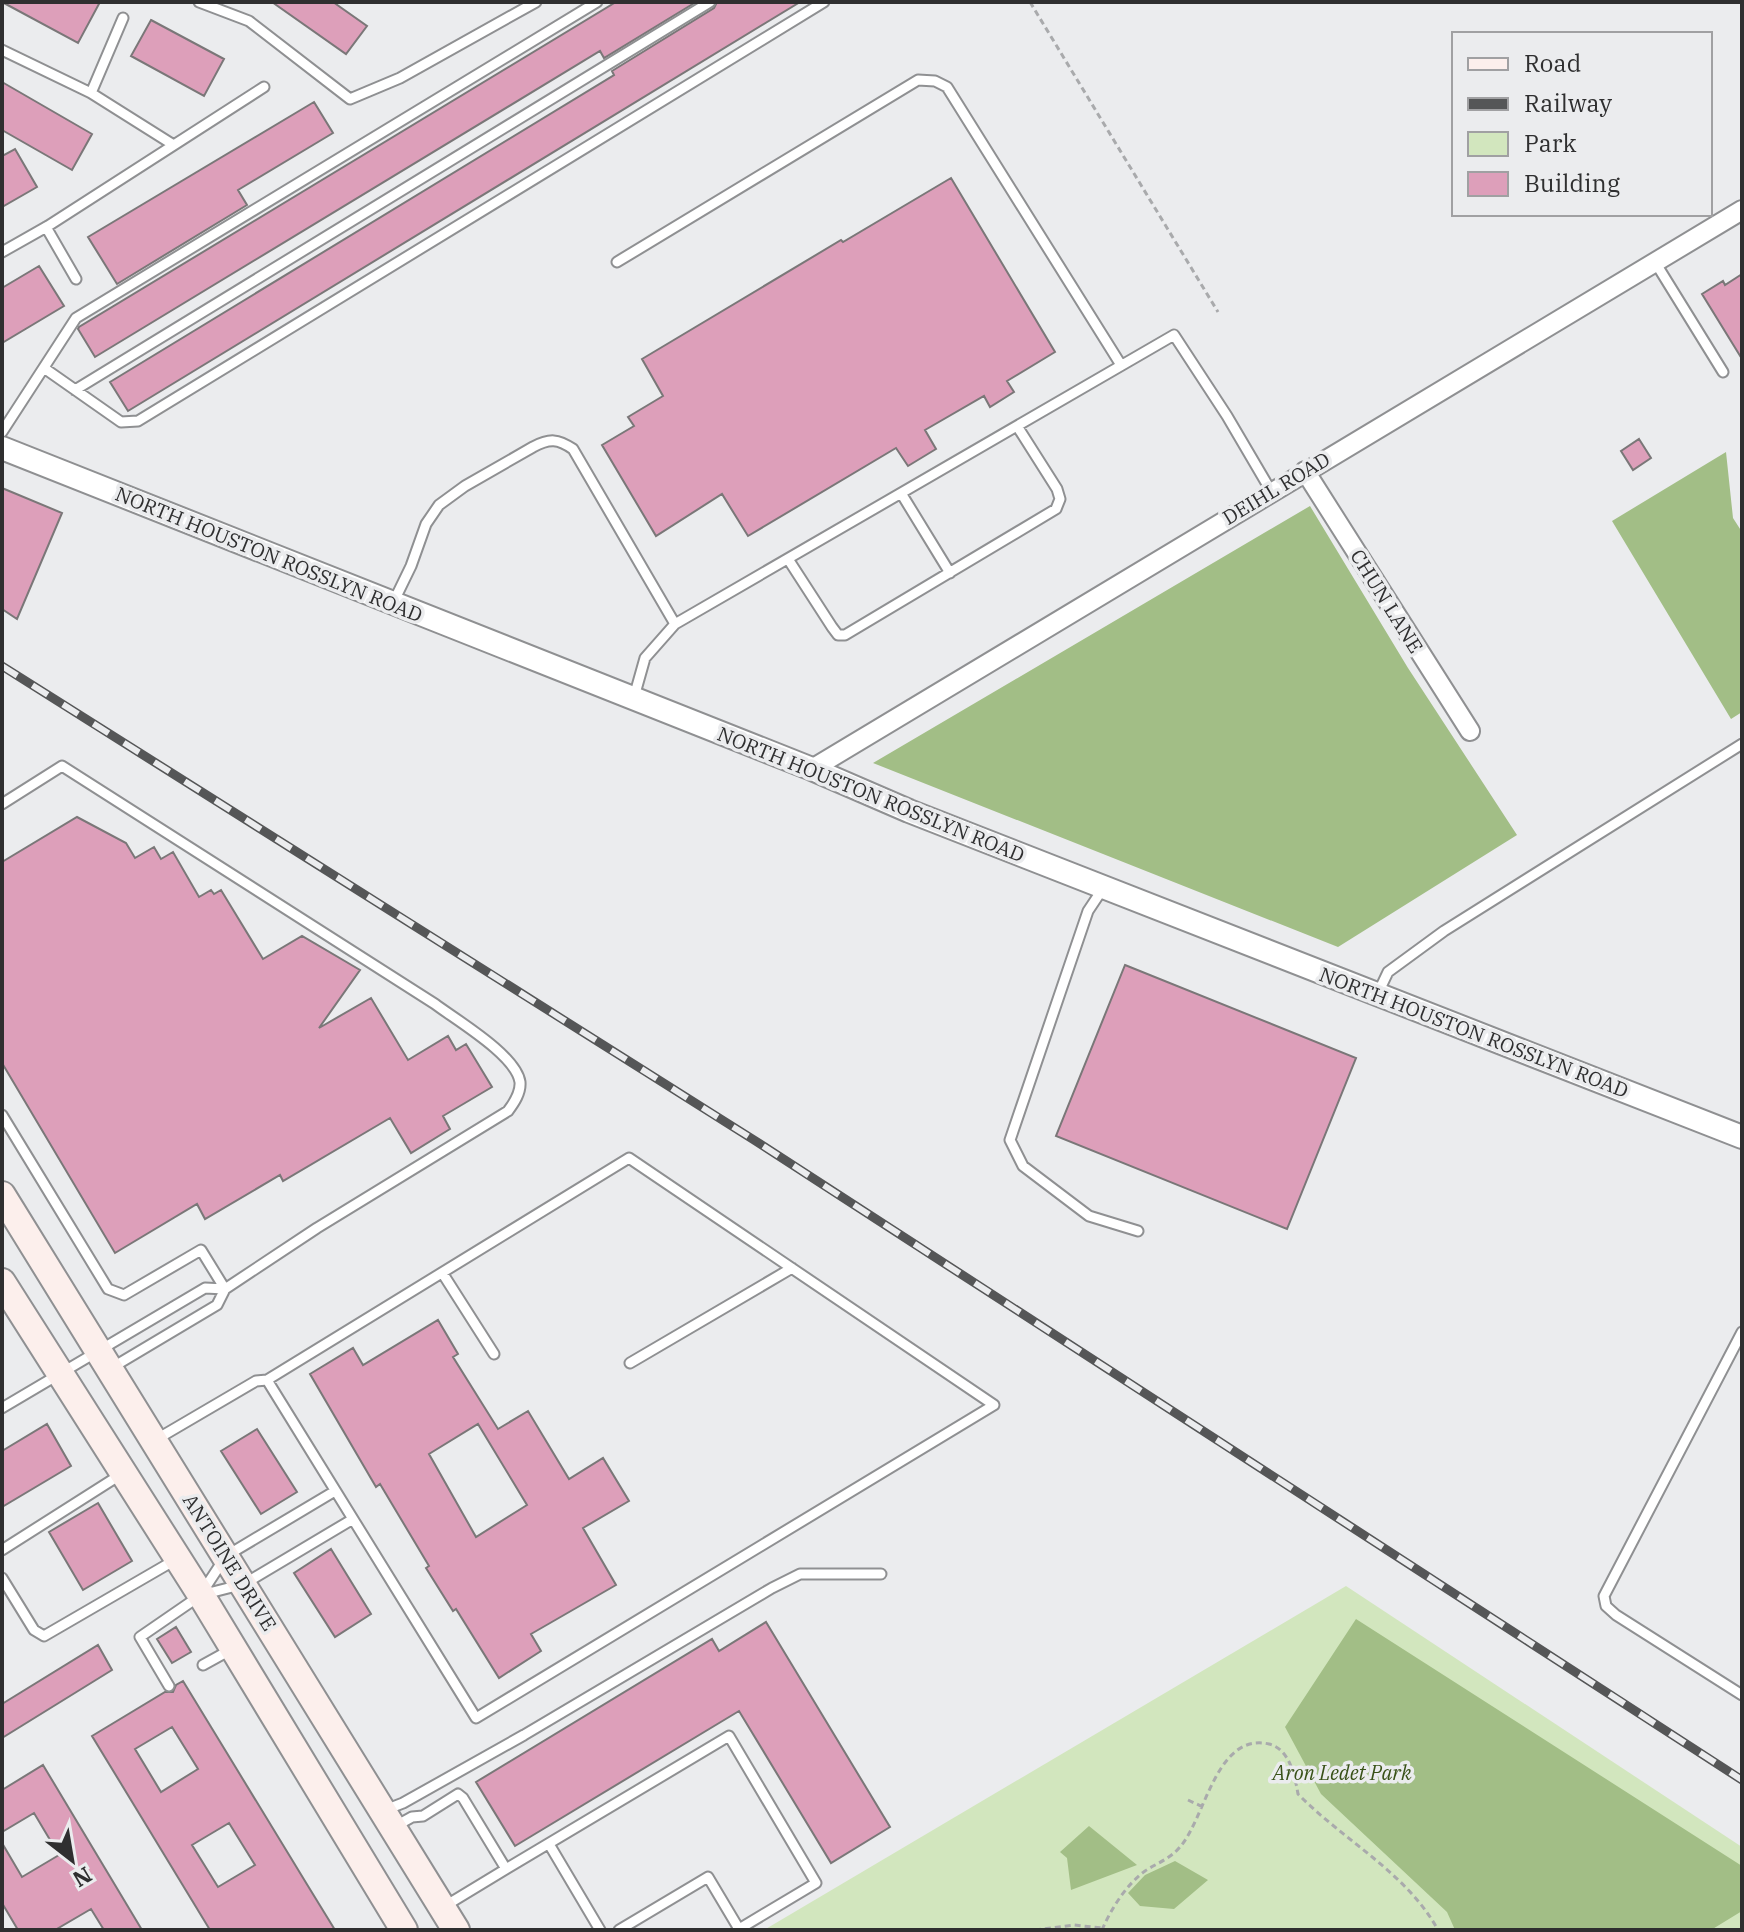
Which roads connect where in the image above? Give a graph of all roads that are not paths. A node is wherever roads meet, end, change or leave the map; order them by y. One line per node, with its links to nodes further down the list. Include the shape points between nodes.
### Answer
1 (199, 2): 6 (lane, via 249,21 350,99 400,78)
2 (536, 2): 6 (lane)
3 (597, 2): 19 (lane, via 76,318)
4 (710, 2): 21 (lane)
5 (824, 2): 21 (lane, via 138,421 121,422)
6 (516, 7)
7 (123, 18): 10 (lane)
8 (2, 50): 10 (lane)
9 (264, 87): 11 (lane)
10 (91, 93): 11 (lane)
11 (172, 144): 13 (lane)
12 (1742, 210): 16 (street, DEIHL ROAD)
13 (46, 227): 14 (lane); 17 (lane)
14 (2, 252)
15 (617, 262): 18 (lane, via 918,80 935,81 947,87)
16 (1655, 262): 20 (lane); 25 (street, DEIHL ROAD)
17 (76, 279)
18 (1121, 365): 22 (lane); 26 (lane, via 1174,335)
19 (44, 368): 21 (lane); 23 (lane)
20 (1723, 372)
21 (75, 390)
22 (1017, 426): 27 (lane); 29 (lane, via 1057,489 1056,509)
23 (2, 432)
24 (2, 448): 30 (street, NORTH HOUSTON ROSSLYN ROAD)
25 (1305, 471): 26 (street, DEIHL ROAD); 33 (street, CHUN LANE)
26 (1271, 491): 35 (street, DEIHL ROAD)
27 (901, 493): 28 (lane); 29 (lane)
28 (788, 559): 29 (lane, via 838,635); 31 (lane)
29 (950, 573)
30 (393, 603): 31 (lane, via 439,505 544,441 559,440 573,449); 32 (street, NORTH HOUSTON ROSSLYN ROAD)
31 (675, 624): 32 (lane, via 645,658)
32 (633, 698): 35 (street, NORTH HOUSTON ROSSLYN ROAD)
33 (1470, 731)
34 (1742, 744): 38 (lane, via 1444,931 1388,972)
35 (812, 769): 37 (street, NORTH HOUSTON ROSSLYN ROAD)
36 (2, 804): 46 (lane, via 62,766 435,1004 488,1043 513,1067 520,1082 517,1100 508,1111)
37 (1104, 887): 38 (street, NORTH HOUSTON ROSSLYN ROAD); 42 (lane, via 1088,911 1010,1140 1023,1166 1089,1216)
38 (1378, 994): 40 (street, NORTH HOUSTON ROSSLYN ROAD)
39 (2, 1115): 46 (lane, via 108,1289 124,1295 201,1250)
40 (1742, 1137)
41 (2, 1195): 49 (main road, ANTOINE DRIVE)
42 (1138, 1231)
43 (792, 1268): 44 (lane, via 629,1158); 50 (lane); 57 (lane, via 994,1405 476,1718)
44 (443, 1274): 48 (lane); 52 (lane)
45 (2, 1282): 51 (main road)
46 (225, 1289): 49 (lane, via 217,1305); 49 (lane, via 205,1288)
47 (1742, 1332): 68 (lane, via 1604,1596 1616,1615)
48 (494, 1354)
49 (104, 1359): 51 (lane); 54 (main road, ANTOINE DRIVE)
50 (630, 1363)
51 (61, 1373): 53 (lane); 55 (main road)
52 (267, 1380): 54 (lane, via 256,1381); 56 (lane)
53 (2, 1408)
54 (154, 1441): 59 (main road, ANTOINE DRIVE)
55 (124, 1472): 58 (lane); 60 (main road)
56 (335, 1491): 57 (lane); 59 (lane)
57 (353, 1519): 63 (lane)
58 (2, 1550)
59 (226, 1556): 63 (main road, ANTOINE DRIVE); 64 (lane)
60 (178, 1558): 62 (lane, via 44,1636 34,1630); 64 (main road)
61 (881, 1574): 69 (lane, via 800,1574 403,1803)
62 (2, 1578)
63 (244, 1584): 64 (lane); 69 (main road, ANTOINE DRIVE)
64 (201, 1595): 65 (main road); 67 (lane, via 140,1637)
65 (233, 1648): 66 (lane); 73 (main road)
66 (203, 1665)
67 (169, 1686)
68 (1742, 1695)
69 (387, 1819): 71 (lane, via 423,1816 458,1794); 72 (main road, ANTOINE DRIVE)
70 (549, 1844): 71 (lane); 74 (lane); 75 (lane, via 729,1736 816,1883 739,1929 708,1877)
71 (506, 1869): 72 (lane)
72 (449, 1919)
73 (404, 1930)
74 (600, 1930)
75 (619, 1930)

